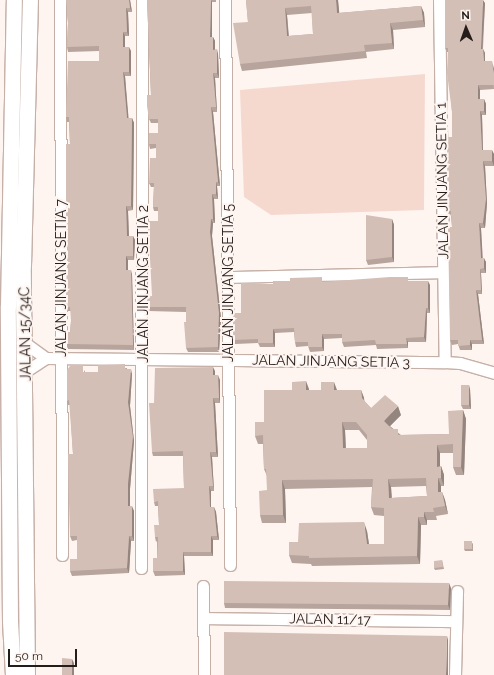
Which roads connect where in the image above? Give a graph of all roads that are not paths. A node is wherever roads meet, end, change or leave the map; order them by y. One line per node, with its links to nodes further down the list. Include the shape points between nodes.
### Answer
1 (14, 0): 24 (street, JALAN 15/34C, via 8,306 8,634)
2 (30, 0): 9 (street, JALAN 15/34C, via 23,265)
3 (60, 0): 11 (street, JALAN JINJANG SETIA 7)
4 (142, 0): 12 (street, JALAN JINJANG SETIA 2)
5 (225, 0): 8 (street, JALAN JINJANG SETIA 5)
6 (439, 0): 7 (street, JALAN JINJANG SETIA 1)
7 (443, 272): 8 (street); 14 (street, JALAN JINJANG SETIA 1)
8 (228, 277): 13 (street, JALAN JINJANG SETIA 5)
9 (25, 343): 10 (street); 15 (street, JALAN 15/34C)
10 (46, 358): 11 (street, JALAN JINJANG SETIA 3); 15 (street)
11 (61, 358): 12 (street, JALAN JINJANG SETIA 3); 17 (street, JALAN JINJANG SETIA 7)
12 (143, 359): 13 (street, JALAN JINJANG SETIA 3); 19 (street, JALAN JINJANG SETIA 2)
13 (229, 360): 14 (street, JALAN JINJANG SETIA 3); 18 (street, JALAN JINJANG SETIA 5)
14 (445, 362): 16 (street, JALAN JINJANG SETIA 3)
15 (26, 371): 24 (street, JALAN 15/34C)
16 (494, 373)
17 (62, 555)
18 (230, 565)
19 (141, 568)
20 (203, 586): 22 (street)
21 (457, 591): 23 (street)
22 (204, 618): 23 (street, JALAN 11/17); 25 (street)
23 (456, 621): 26 (street)
24 (13, 663)
25 (204, 675)
26 (456, 675)

